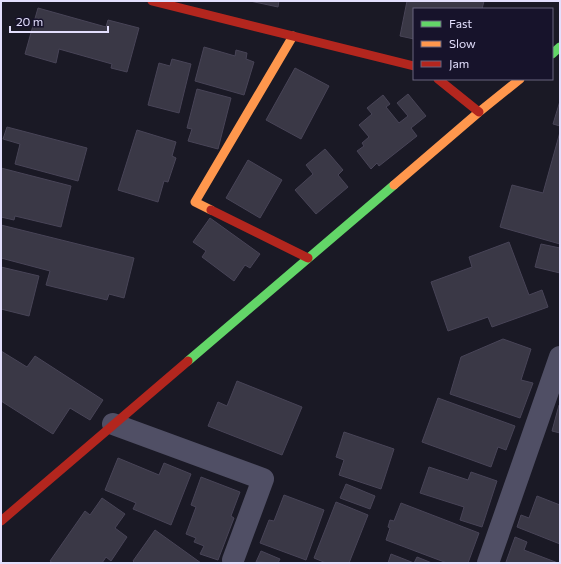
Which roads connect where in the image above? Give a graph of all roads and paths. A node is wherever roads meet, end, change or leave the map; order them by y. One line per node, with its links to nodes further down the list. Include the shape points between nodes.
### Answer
1 (152, 1): 2 (street)
2 (293, 36): 3 (street); 7 (street, via 195,202)
3 (413, 66)
4 (439, 80): 6 (street)
5 (519, 80): 6 (street)
6 (479, 112): 7 (street)
7 (308, 258): 9 (street)
8 (560, 357): 12 (street)
9 (113, 424): 10 (street); 11 (street, via 263,479)
10 (1, 521)
11 (233, 560)
12 (488, 563)

